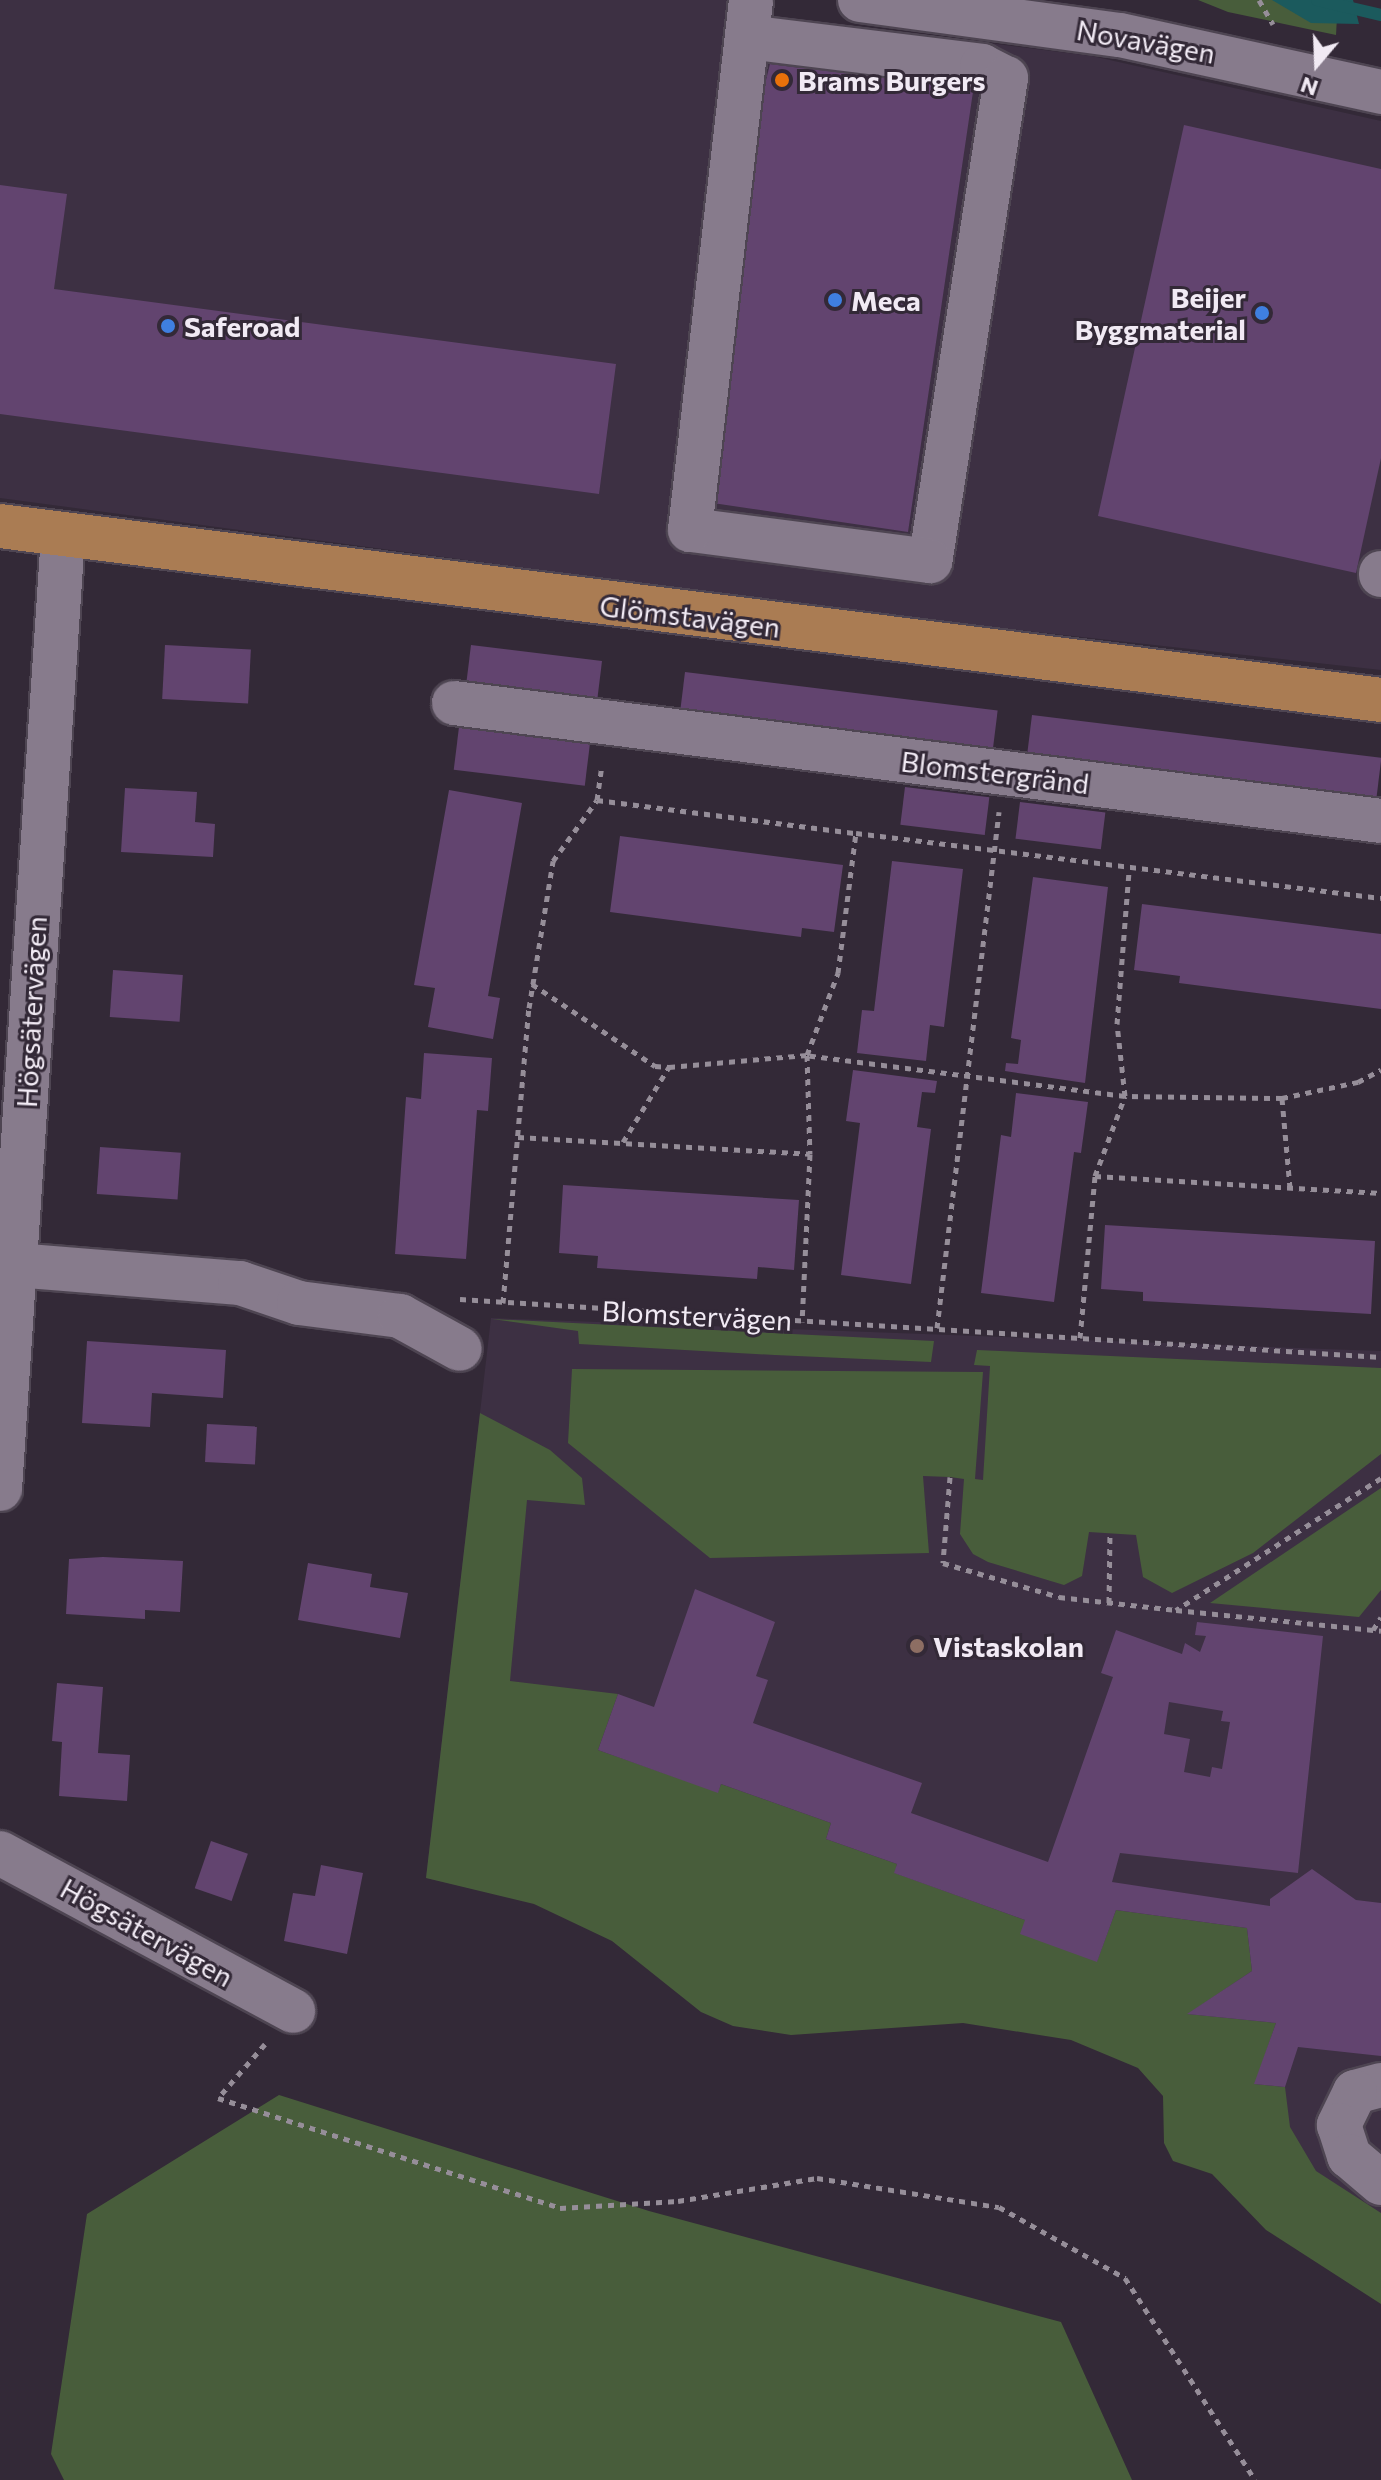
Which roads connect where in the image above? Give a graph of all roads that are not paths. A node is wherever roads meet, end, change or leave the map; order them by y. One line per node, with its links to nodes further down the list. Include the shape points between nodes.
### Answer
1 (860, 0): 3 (street, Novavägen, via 1120,35)
2 (749, 19): 2 (street, via 690,530 930,561 1006,78 982,66)
3 (1381, 92)
4 (0, 526): 5 (main road, Glömstavägen)
5 (63, 535): 6 (main road, Glömstavägen); 9 (street, Högsätervägen)
6 (1381, 700)
7 (454, 703): 8 (street, Blomstergränd)
8 (1381, 821)
9 (15, 1265): 10 (street, via 240,1283 299,1303 400,1316); 11 (street, Högsätervägen)
10 (460, 1349)
11 (0, 1489)
12 (0, 1853): 13 (street, Högsätervägen)
13 (293, 2011)
14 (1381, 2085): 15 (street, via 1355,2092 1339,2125 1349,2156)
15 (1381, 2183)

